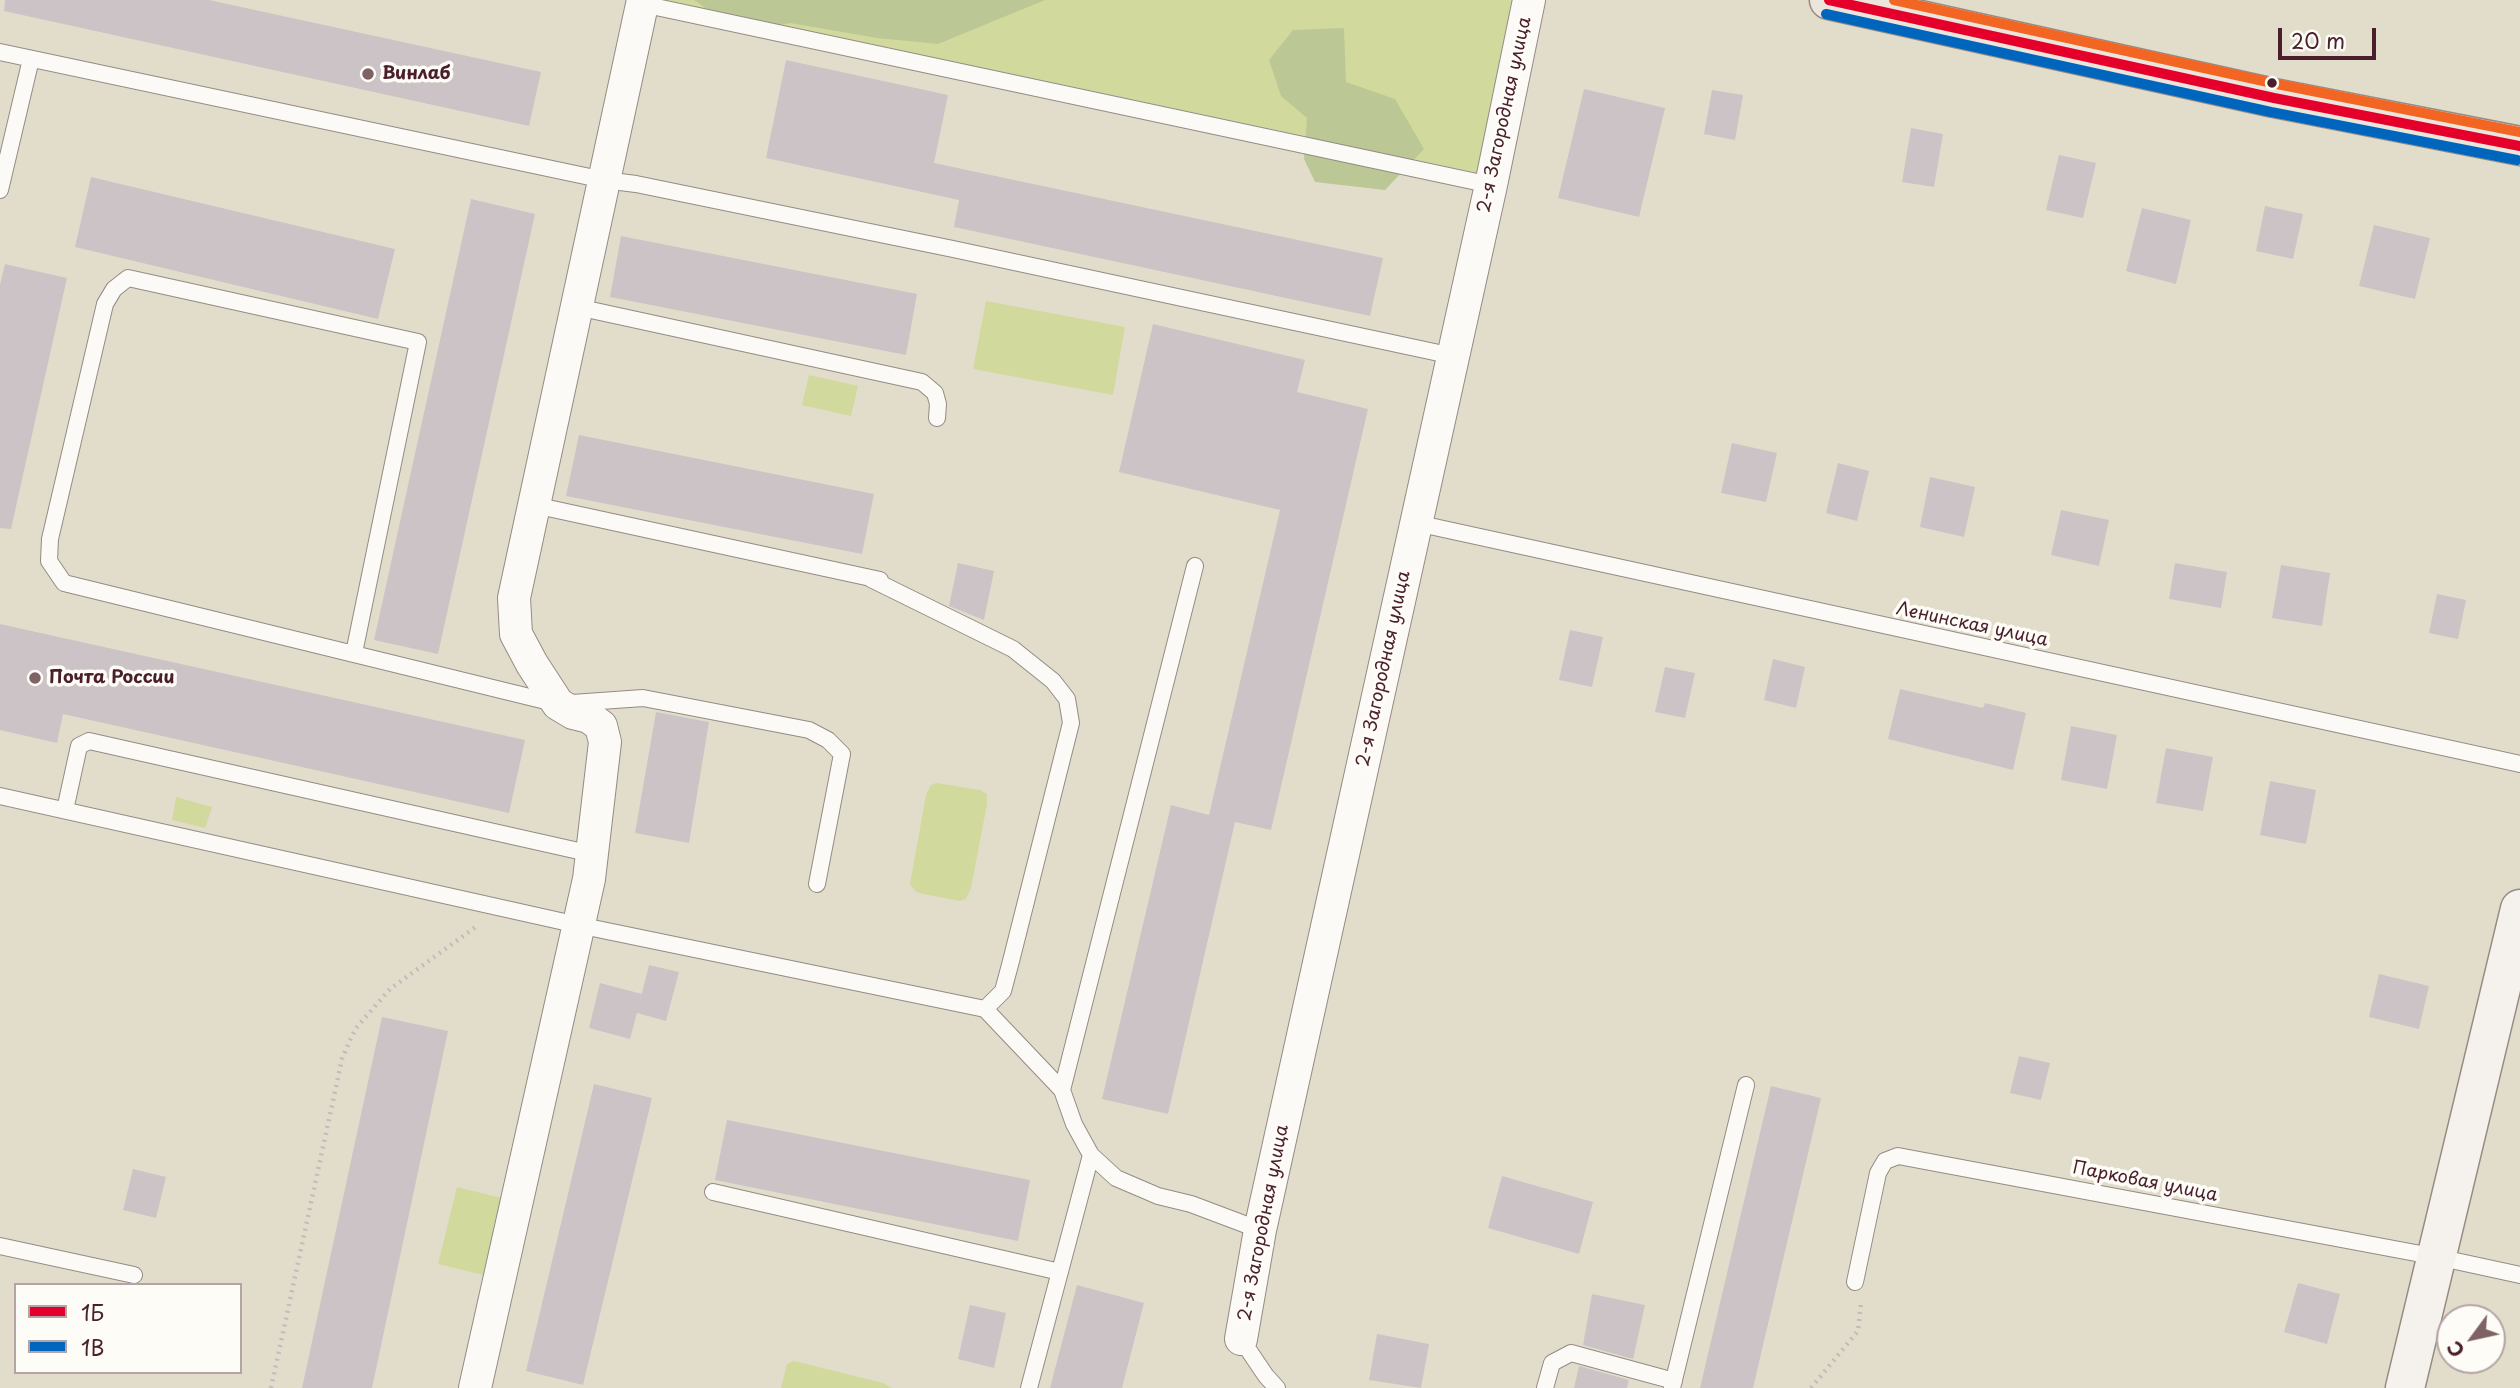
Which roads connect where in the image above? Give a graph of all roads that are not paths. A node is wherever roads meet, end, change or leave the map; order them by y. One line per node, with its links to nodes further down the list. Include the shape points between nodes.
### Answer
1 (1529, 0): 8 (street, 2-я Загородная улица)
2 (1829, 0): 6 (main road)
3 (643, 2): 7 (street); 8 (lane)
4 (0, 52): 5 (lane)
5 (31, 59): 7 (lane); 9 (lane)
6 (2520, 146)
7 (604, 180): 10 (street); 11 (lane)
8 (1490, 185): 11 (street, 2-я Загородная улица)
9 (0, 190)
10 (577, 307): 12 (lane, via 922,382 935,393); 13 (street)
11 (1453, 356): 14 (street, 2-я Загородная улица)
12 (937, 418)
13 (534, 505): 17 (street, via 514,598 516,634); 25 (lane, via 877,579 1013,649 1053,681 1067,699 1071,723 1012,961 1003,990)
14 (1416, 523): 18 (lane, Ленинская улица); 30 (street, 2-я Загородная улица)
15 (1195, 566): 27 (lane)
16 (354, 653): 16 (lane, via 64,583 49,561 50,539 105,304 128,278 418,342); 17 (lane)
17 (558, 704): 21 (street, via 601,726 605,742); 22 (lane, via 643,698 809,730 828,740 842,754)
18 (2520, 764)
19 (0, 796): 20 (lane)
20 (65, 810): 21 (lane, via 79,746 89,741); 24 (lane)
21 (592, 854): 24 (street)
22 (817, 884)
23 (2520, 909): 32 (main road)
24 (578, 925): 25 (lane); 39 (street)
25 (985, 1009): 27 (lane)
26 (1746, 1085): 38 (lane)
27 (1062, 1090): 28 (lane)
28 (1091, 1155): 30 (lane, via 1116,1178); 33 (lane)
29 (713, 1192): 33 (lane)
30 (1260, 1230): 37 (street, 2-я Загородная улица)
31 (0, 1246): 34 (lane)
32 (2437, 1257): 35 (lane, Парковая улица); 36 (lane, Парковая улица, via 1898,1156 1885,1161 1878,1173); 43 (main road)
33 (1060, 1272): 40 (lane)
34 (134, 1275)
35 (2520, 1275)
36 (1855, 1282)
37 (1241, 1339): 41 (lane)
38 (1673, 1384): 42 (lane, via 1571,1353 1552,1363)
39 (475, 1388)
40 (1029, 1388)
41 (1277, 1388)
42 (1545, 1388)
43 (2405, 1388)

